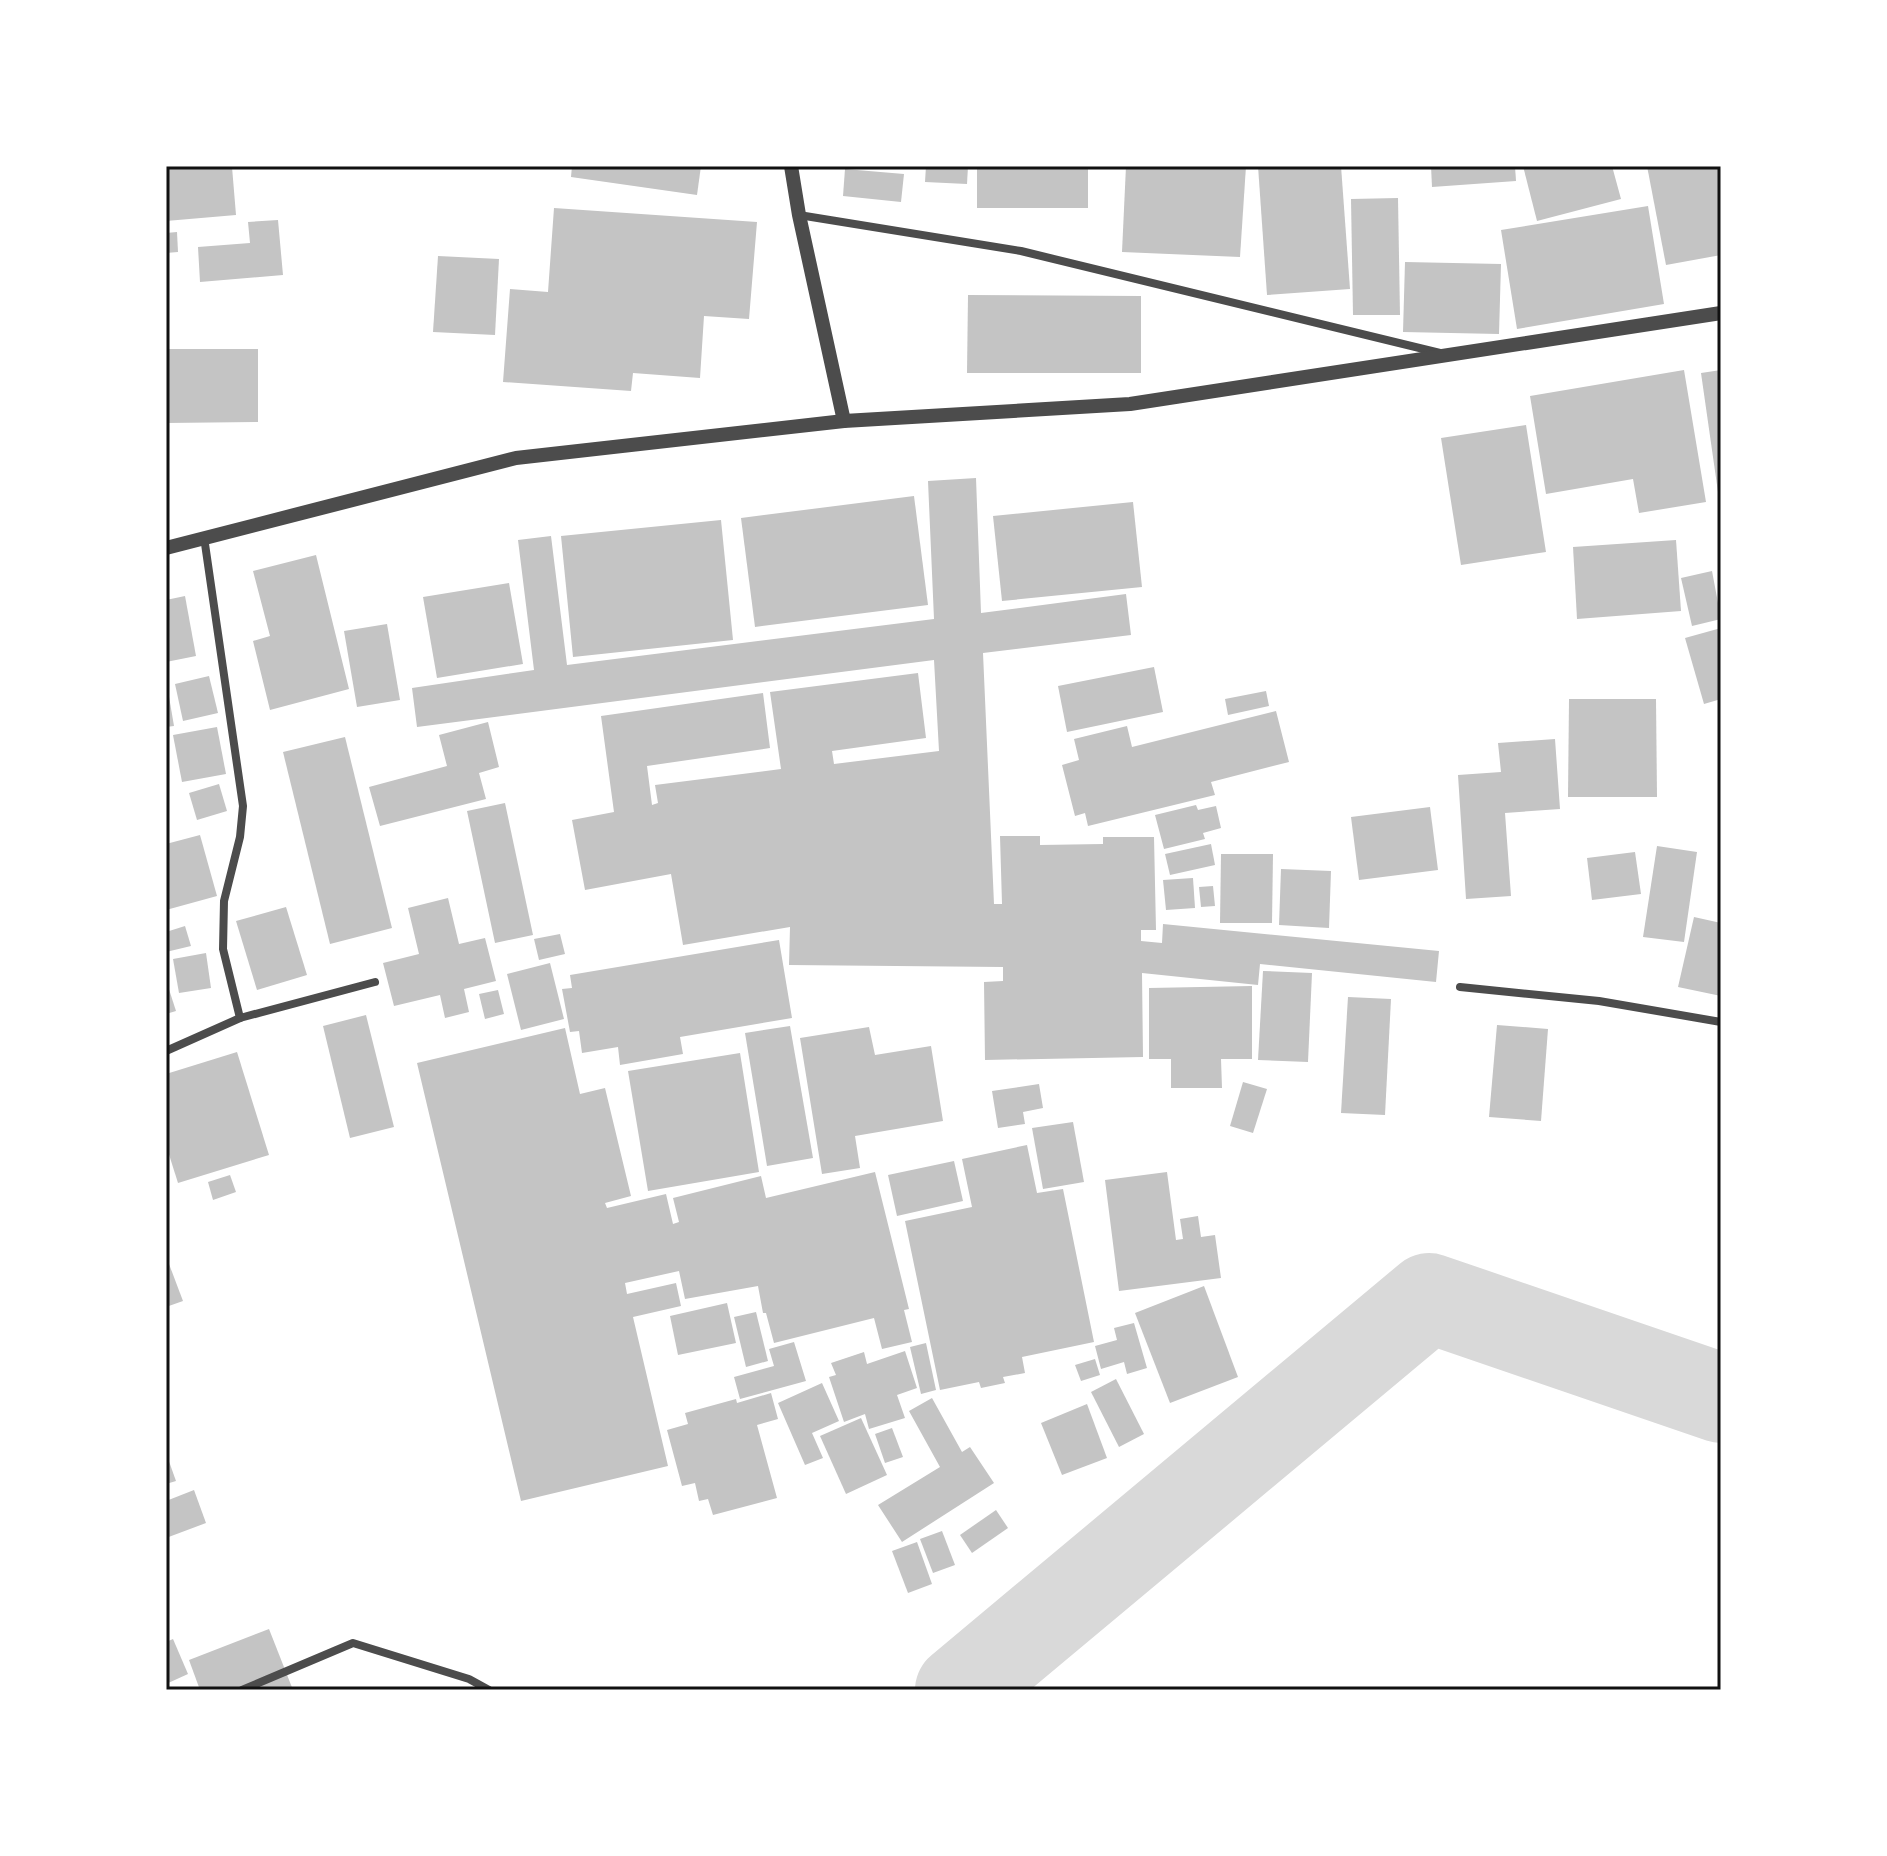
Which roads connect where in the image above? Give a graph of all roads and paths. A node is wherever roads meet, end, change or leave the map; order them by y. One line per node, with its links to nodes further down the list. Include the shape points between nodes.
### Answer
1 (791, 166): 2 (street)
2 (799, 215): 4 (street, via 1021,251); 5 (street)
3 (1721, 313): 4 (street)
4 (1448, 355): 5 (street, via 1130,404)
5 (844, 421): 6 (street, via 516,458)
6 (204, 536): 7 (street); 10 (street, via 243,806 224,901 223,949)
7 (166, 548)
8 (375, 982): 10 (street)
9 (1460, 987): 11 (street, via 1599,1001)
10 (240, 1018): 12 (street)
11 (1721, 1022)
12 (166, 1051)
13 (242, 1690): 14 (street, via 353,1643)
14 (489, 1690)

